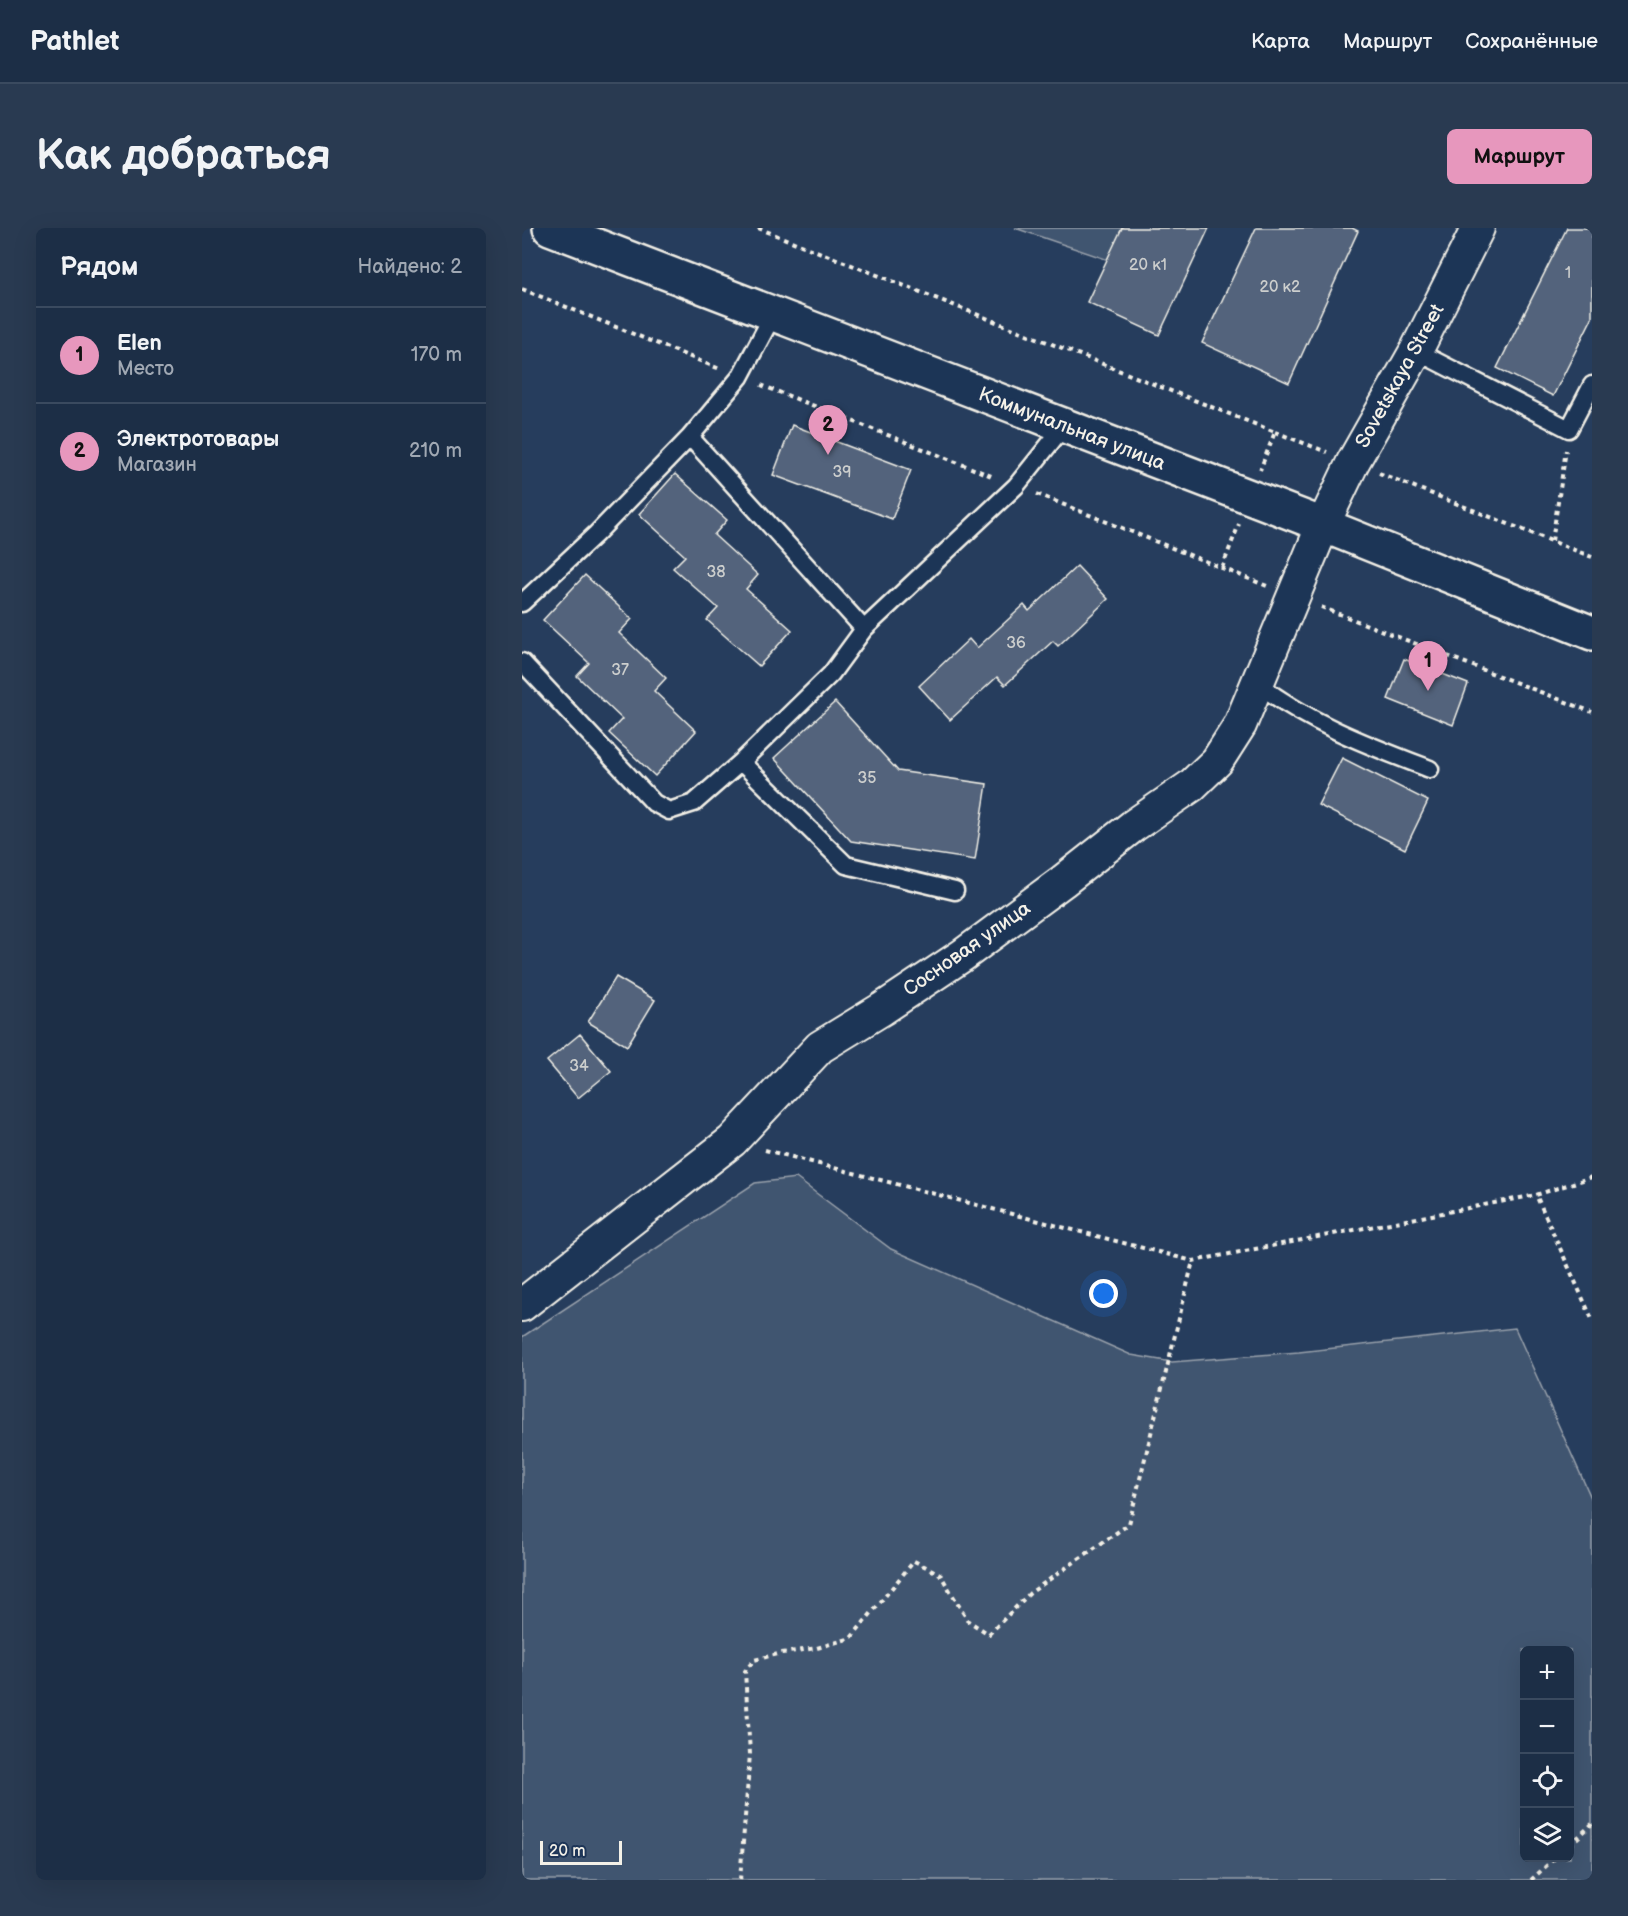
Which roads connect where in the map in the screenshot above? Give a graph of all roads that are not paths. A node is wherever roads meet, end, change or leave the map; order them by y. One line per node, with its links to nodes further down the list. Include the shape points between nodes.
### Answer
1 (549, 228): 3 (street, Коммунальная улица)
2 (1478, 228): 4 (street, Sovetskaya Street)
3 (773, 315): 6 (street, Коммунальная улица); 7 (lane, via 740,377)
4 (1416, 351): 5 (lane, via 1569,429); 8 (street, Sovetskaya Street, via 1353,462)
5 (1592, 385)
6 (1064, 426): 8 (street, Коммунальная улица); 10 (lane, via 1016,486)
7 (690, 437): 9 (lane); 10 (lane)
8 (1323, 525): 11 (street, Коммунальная улица); 13 (street, Сосновая улица)
9 (522, 603)
10 (864, 629): 14 (lane, via 831,674)
11 (1592, 633)
12 (522, 662): 14 (lane, via 654,803 669,811 694,803)
13 (1257, 683): 15 (lane, via 1278,699 1360,743); 17 (street, Сосновая улица, via 1240,725 1217,761 1191,786 963,955 820,1047 732,1141)
14 (741, 762): 16 (lane, via 846,865)
15 (1430, 769)
16 (955, 891)
17 (522, 1305)

